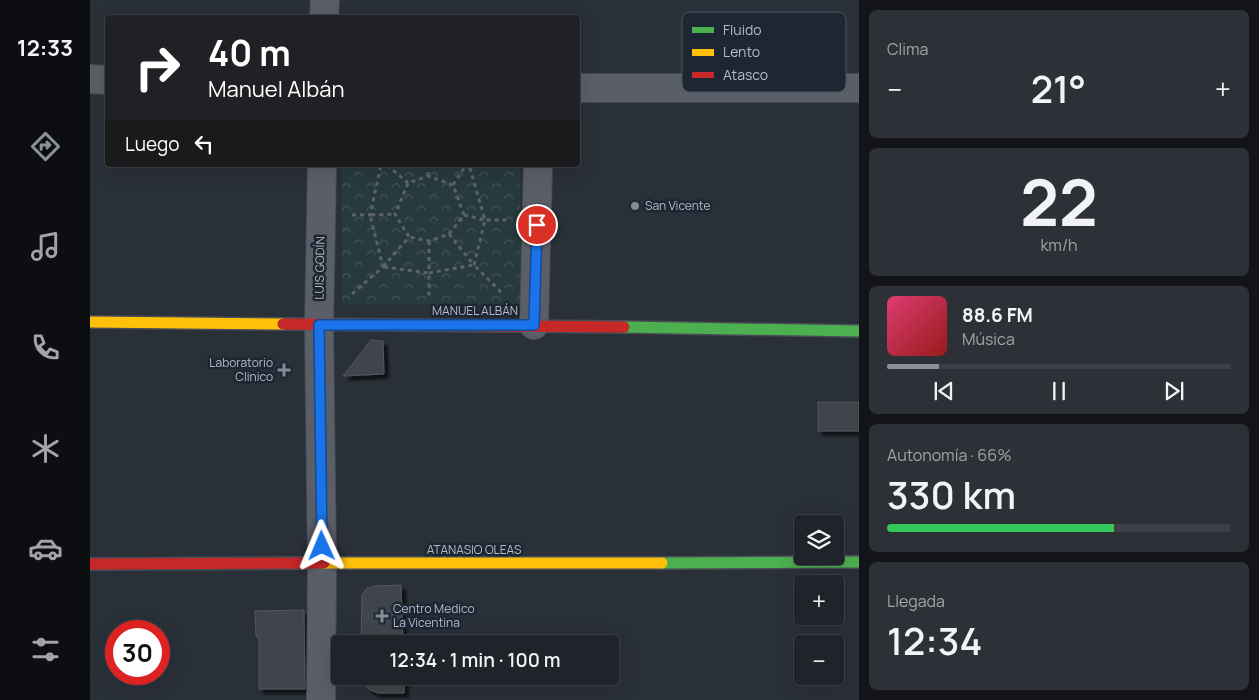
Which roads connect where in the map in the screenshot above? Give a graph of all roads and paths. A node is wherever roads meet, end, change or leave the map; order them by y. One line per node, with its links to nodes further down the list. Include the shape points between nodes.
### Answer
1 (325, 0): 2 (street)
2 (324, 15)
3 (90, 79): 4 (street)
4 (105, 80)
5 (580, 88): 6 (street)
6 (682, 88)
7 (846, 88): 8 (street)
8 (859, 88)
9 (322, 167): 35 (street, LUIS GODÍN)
10 (382, 167): 21 (path)
11 (389, 167): 17 (path)
12 (428, 167): 16 (path)
13 (466, 167): 18 (path)
14 (469, 167): 23 (path)
15 (538, 167): 36 (street)
16 (428, 176): 17 (path); 18 (path)
17 (408, 183): 19 (path)
18 (453, 185): 22 (path)
19 (395, 214): 21 (path); 26 (path)
20 (347, 215): 21 (path)
21 (370, 215): 29 (path)
22 (464, 215): 23 (path); 25 (path)
23 (485, 220): 24 (path); 28 (path)
24 (512, 220)
25 (449, 234): 27 (path); 28 (path)
26 (409, 237): 27 (path); 29 (path)
27 (429, 241): 30 (path)
28 (474, 265): 30 (path); 32 (path)
29 (383, 267): 30 (path); 31 (path)
30 (429, 273): 33 (path)
31 (350, 296)
32 (506, 297)
33 (430, 300)
34 (90, 322): 35 (street, MANUEL ALBÁN)
35 (319, 325): 36 (street, MANUEL ALBÁN); 40 (street, LUIS GODÍN)
36 (534, 325): 37 (street, MANUEL ALBÁN)
37 (859, 331)
38 (859, 562): 40 (street, ATANASIO OLEAS)
39 (90, 564): 40 (street, ATANASIO OLEAS)
40 (322, 564): 41 (street, LUIS GODÍN)
41 (321, 700)

